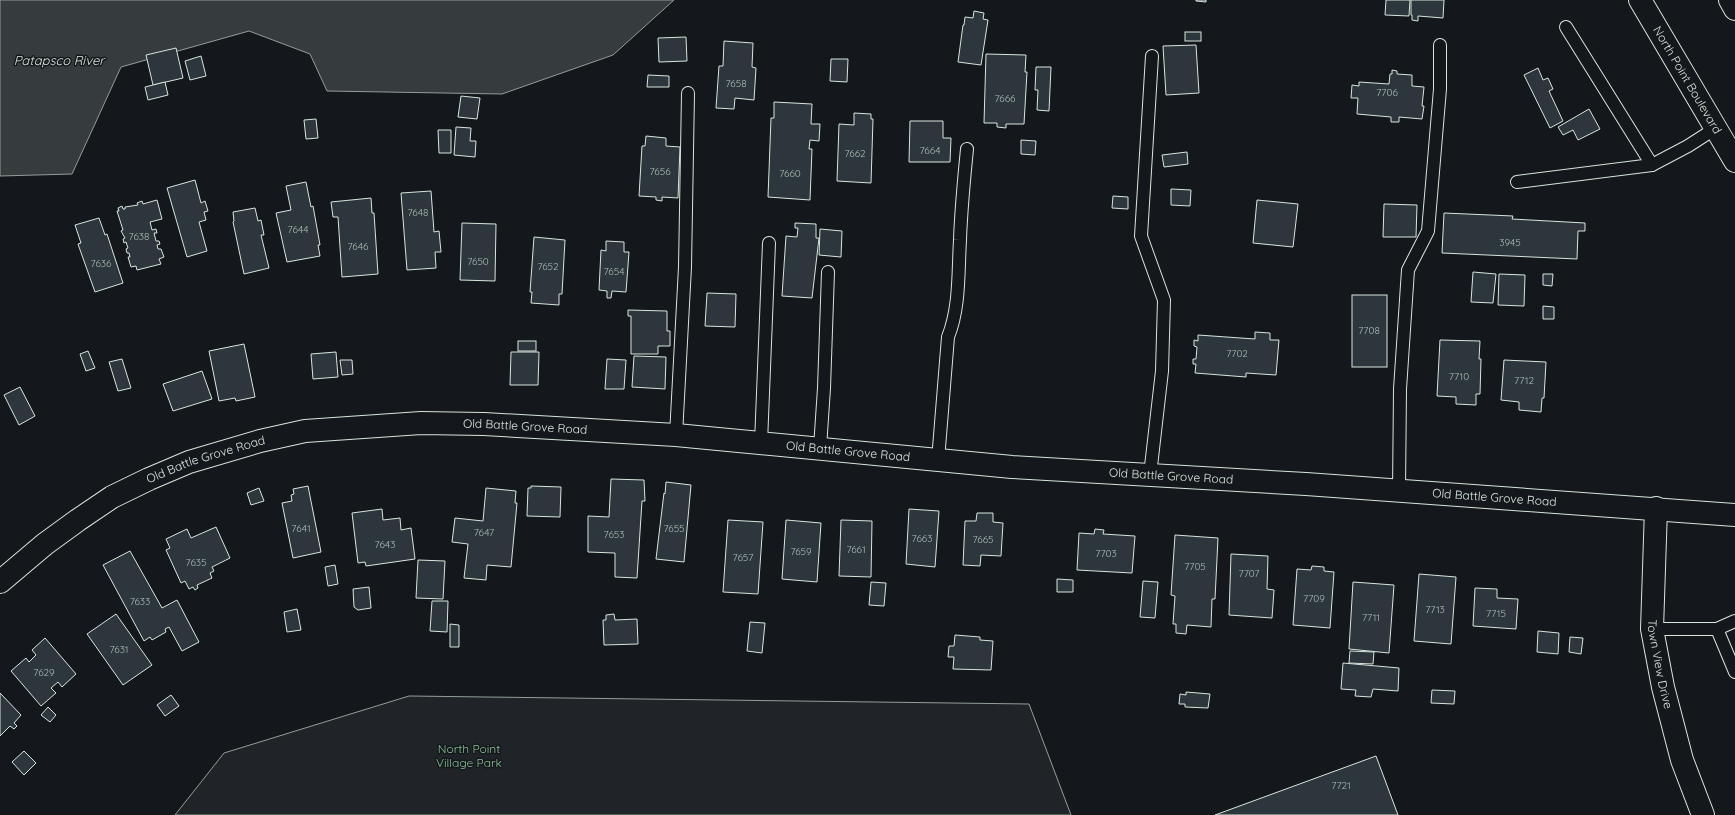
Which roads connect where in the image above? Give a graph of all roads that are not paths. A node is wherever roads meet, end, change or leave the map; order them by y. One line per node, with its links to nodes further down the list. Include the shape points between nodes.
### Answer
1 (1640, 0): 8 (street, North Point Boulevard)
2 (1730, 0): 3 (street)
3 (1735, 9)
4 (1566, 27): 11 (lane)
5 (1440, 45): 20 (lane, via 1440,89 1428,231 1408,270 1400,389)
6 (1152, 56): 19 (lane, via 1141,236 1164,300 1162,371)
7 (688, 93): 15 (lane, via 685,267)
8 (1716, 128): 10 (street, North Point Boulevard); 11 (lane)
9 (967, 149): 18 (lane, via 958,289 954,321 948,337)
10 (1735, 161)
11 (1652, 165): 12 (lane)
12 (1517, 182)
13 (769, 243): 16 (lane)
14 (828, 272): 17 (lane)
15 (676, 435): 16 (street, Old Battle Grove Road); 23 (street, Old Battle Grove Road, via 421,423 297,433 260,441 189,462 112,497 45,544)
16 (761, 443): 17 (street, Old Battle Grove Road)
17 (820, 448): 18 (street, Old Battle Grove Road)
18 (938, 460): 19 (street, Old Battle Grove Road)
19 (1150, 475): 20 (street, Old Battle Grove Road)
20 (1400, 490): 21 (street, Old Battle Grove Road)
21 (1656, 508): 22 (street, Old Battle Grove Road); 25 (street, Town View Drive)
22 (1735, 515)
23 (0, 582)
24 (1735, 621): 26 (lane)
25 (1652, 628): 26 (lane); 28 (street, Town View Drive, via 1663,687 1682,760)
26 (1717, 628): 27 (lane)
27 (1735, 672)
28 (1703, 815)

